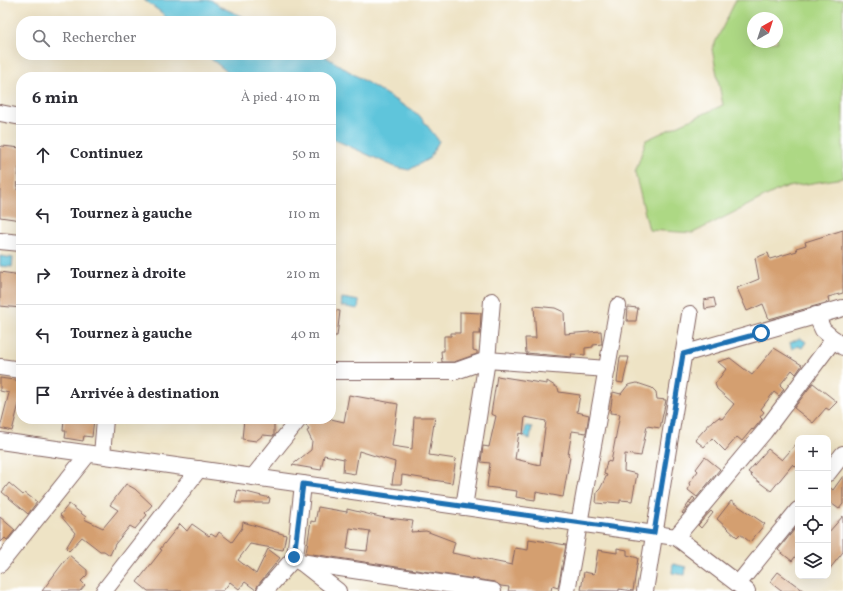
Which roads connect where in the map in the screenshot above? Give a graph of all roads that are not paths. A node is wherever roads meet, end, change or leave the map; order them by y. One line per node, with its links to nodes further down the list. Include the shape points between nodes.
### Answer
1 (0, 113): 2 (street)
2 (16, 116)
3 (0, 242): 4 (street)
4 (16, 243)
5 (492, 301): 12 (street)
6 (618, 306): 15 (street)
7 (843, 308): 9 (street)
8 (690, 314): 11 (street)
9 (816, 315): 10 (street, via 823,330); 11 (street)
10 (838, 343): 30 (street)
11 (683, 354): 29 (street)
12 (487, 360): 15 (street); 16 (street, via 456,371); 26 (street)
13 (0, 367): 14 (street)
14 (16, 369)
15 (607, 369): 28 (street)
16 (336, 374)
17 (104, 424): 20 (street)
18 (295, 424): 24 (street)
19 (0, 441): 20 (street)
20 (95, 454): 22 (street); 32 (street)
21 (843, 454): 23 (street)
22 (199, 469): 24 (street); 34 (street)
23 (830, 471)
24 (253, 477): 25 (street)
25 (303, 484): 26 (street); 31 (street)
26 (464, 507): 28 (street)
27 (795, 514): 33 (street)
28 (579, 523): 29 (street); 38 (street)
29 (654, 533): 30 (street); 39 (street)
30 (676, 536): 33 (street)
31 (298, 559): 35 (street); 36 (street); 37 (street)
32 (0, 564)
33 (742, 588)
34 (104, 591)
35 (266, 591)
36 (338, 591)
37 (493, 591)
38 (567, 591)
39 (645, 591)

